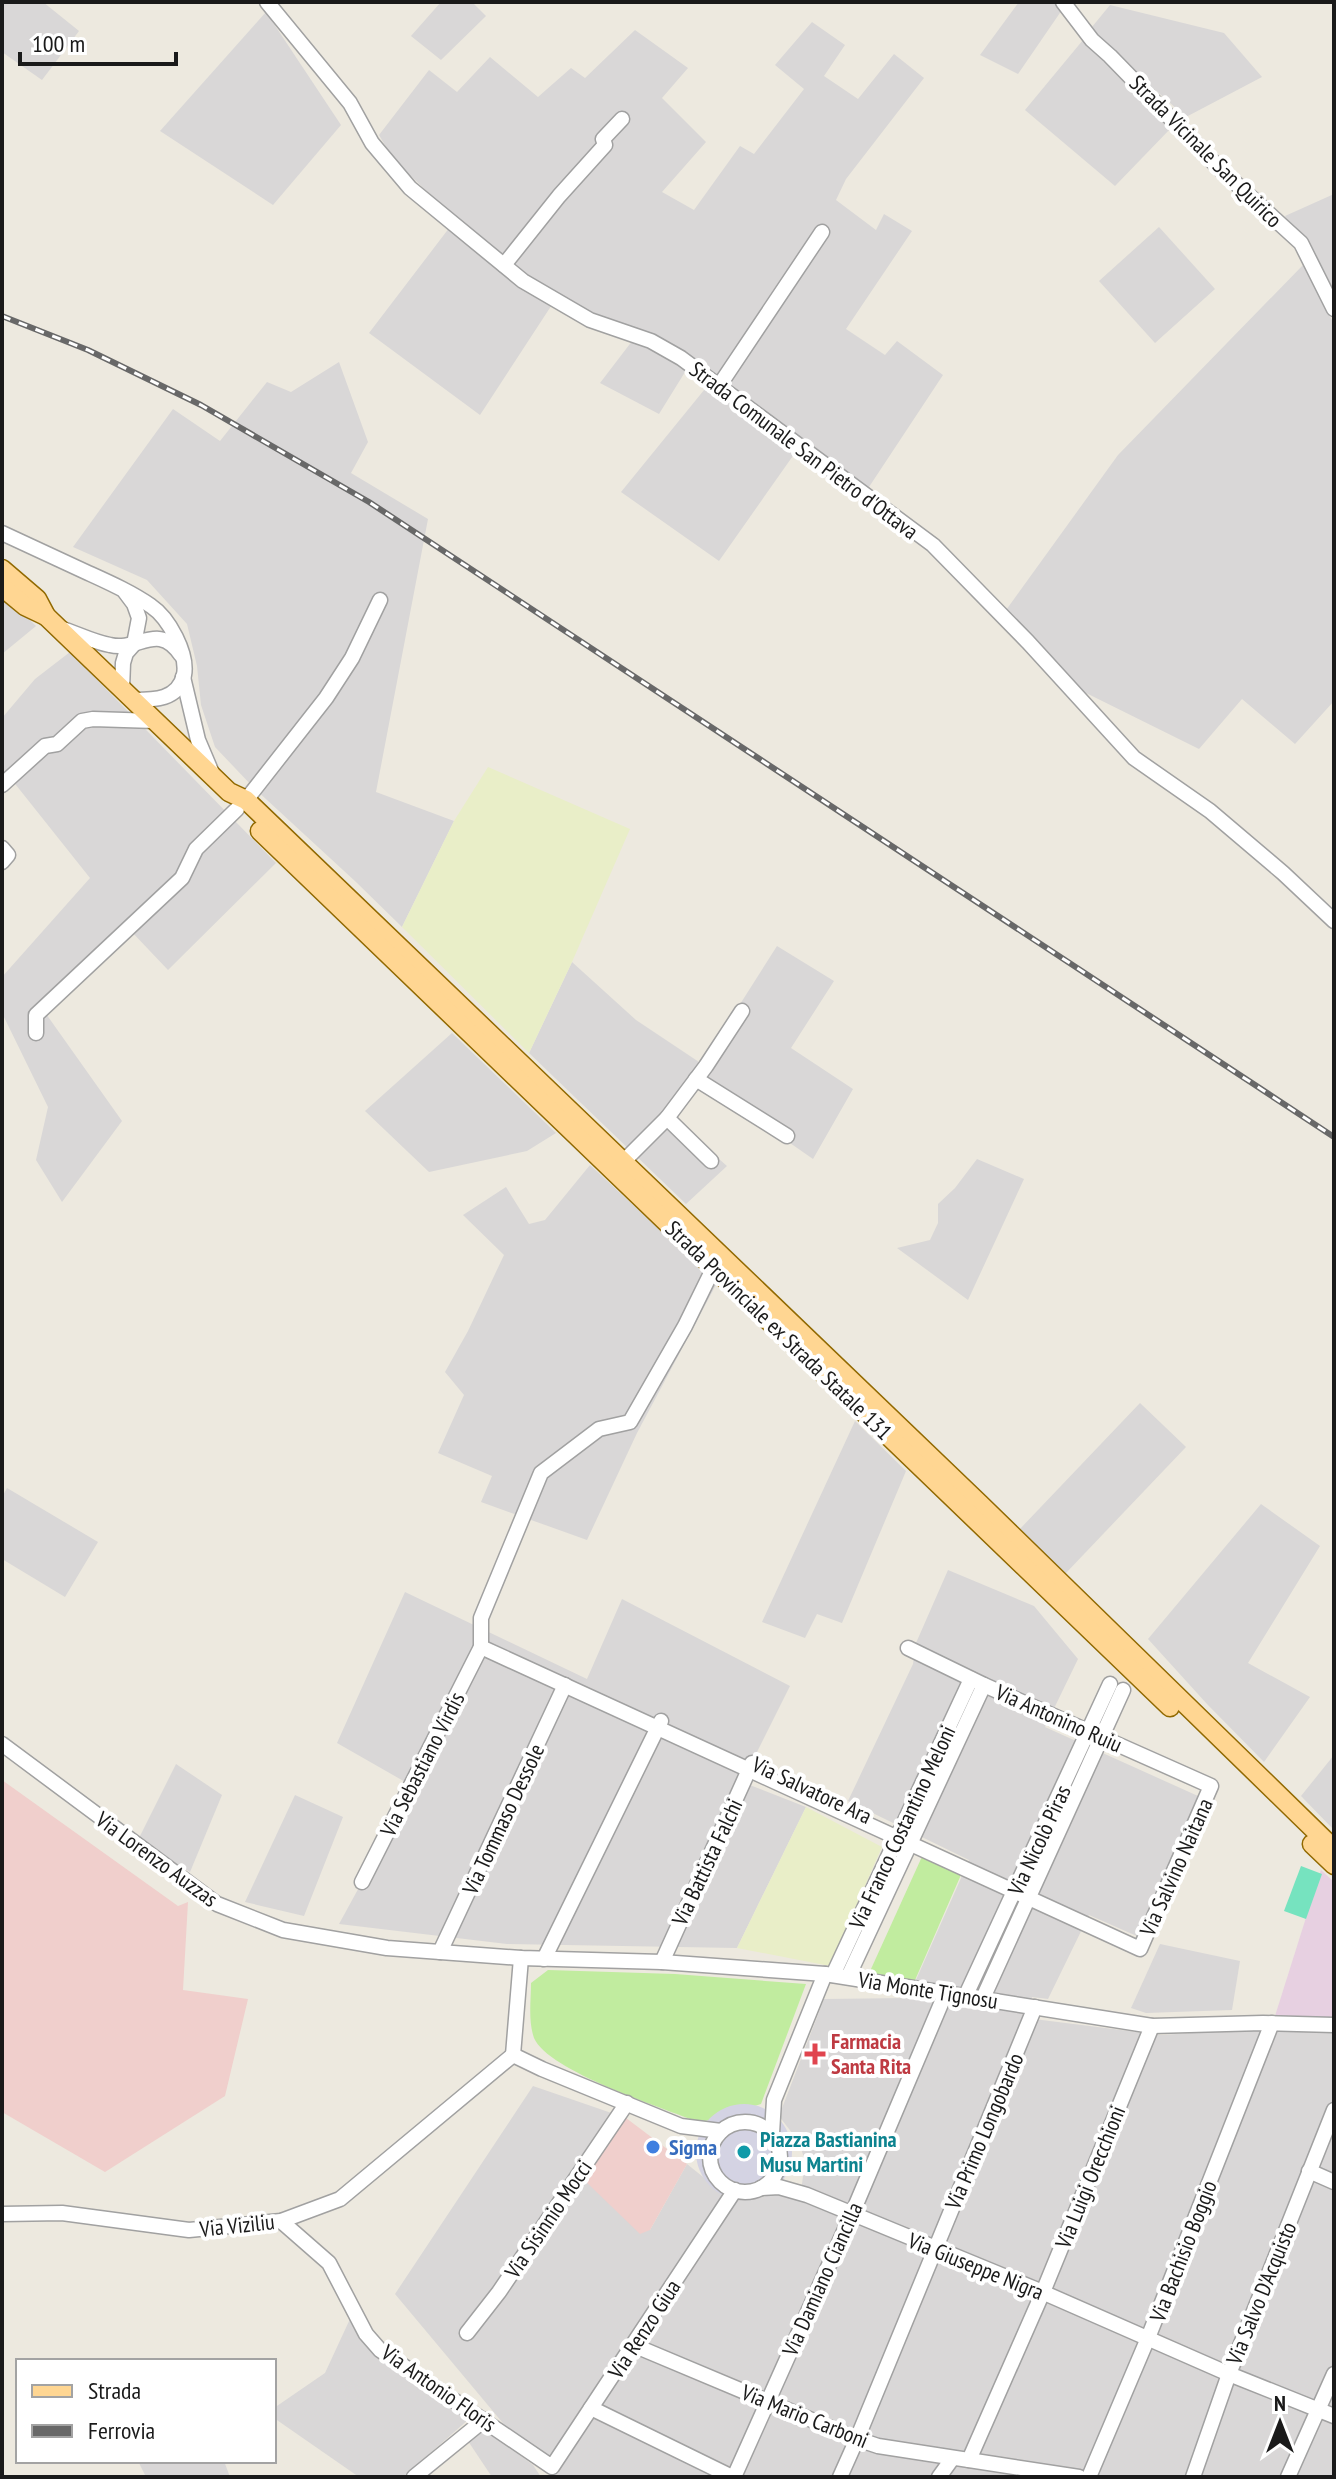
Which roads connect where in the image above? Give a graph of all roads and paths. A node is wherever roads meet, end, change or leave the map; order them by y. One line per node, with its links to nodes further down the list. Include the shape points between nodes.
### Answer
1 (267, 2): 5 (street, Strada Comunale San Pietro d'Ottava, via 350,103 372,143 410,188)
2 (1063, 2): 6 (street, Strada Vicinale San Quirico, via 1092,40 1301,243)
3 (622, 119): 5 (street)
4 (822, 232): 7 (street)
5 (504, 265): 7 (street, Strada Comunale San Pietro d'Ottava, via 590,320 651,341)
6 (1334, 309)
7 (719, 386): 24 (street, Strada Comunale San Pietro d'Ottava, via 933,545 1134,758 1210,811)
8 (2, 533): 11 (street)
9 (2, 569): 13 (main road, Strada Provinciale ex Strada Statale 131, via 37,599)
10 (2, 587): 13 (main road, Strada Provinciale ex Strada Statale 131)
11 (122, 589): 14 (street, via 139,618); 15 (street, via 154,607 177,639)
12 (380, 600): 21 (street, via 326,698)
13 (52, 621): 14 (street, via 110,646); 17 (main road, Strada Provinciale ex Strada Statale 131)
14 (134, 644): 15 (street, via 160,639); 17 (street, via 123,663)
15 (181, 655): 16 (street)
16 (183, 677): 17 (street, via 178,688 158,700); 19 (street, via 198,740)
17 (128, 695): 18 (main road, Strada Provinciale ex Strada Statale 131)
18 (155, 721): 19 (main road, Strada Provinciale ex Strada Statale 131); 20 (street, via 82,721)
19 (214, 777): 21 (main road, Strada Provinciale ex Strada Statale 131)
20 (2, 785)
21 (238, 800): 26 (street, via 196,849 182,878 36,1015); 31 (main road, Strada Provinciale ex Strada Statale 131); 32 (main road, Strada Provinciale ex Strada Statale 131)
22 (2, 848): 23 (street, via 8,855)
23 (2, 862)
24 (1334, 921)
25 (742, 1011): 27 (street)
26 (36, 1033)
27 (696, 1079): 28 (street); 29 (street)
28 (667, 1118): 30 (street); 31 (street)
29 (787, 1136)
30 (711, 1161)
31 (623, 1162): 44 (main road, Strada Provinciale ex Strada Statale 131)
32 (714, 1267): 33 (street, Via Sebastiano Virdis, via 630,1422 599,1429 541,1473 481,1618); 45 (main road, Strada Provinciale ex Strada Statale 131)
33 (481, 1642): 36 (street, Via Salvatore Ara); 38 (street, Via Salvatore Ara); 46 (street, Via Sebastiano Virdis)
34 (908, 1648): 35 (street, Via Antonino Ruiu)
35 (978, 1682): 39 (street, Via Antonino Ruiu); 43 (street, Via Franco Costantino Meloni)
36 (565, 1685): 38 (street, Via Salvatore Ara); 49 (street, Via Tommaso Dessole)
37 (1116, 1687): 39 (street, Via Nicolò Piras)
38 (659, 1724): 41 (street, Via Salvatore Ara); 51 (street)
39 (1096, 1734): 42 (street, Via Antonino Ruiu); 47 (street, Via Nicolò Piras)
40 (2, 1744): 49 (street, Via Lorenzo Auzzas, via 217,1904 283,1930)
41 (751, 1766): 43 (street, Via Salvatore Ara); 52 (street, Via Battista Falchi)
42 (1211, 1786): 48 (street, Via Salvino Naitana)
43 (905, 1837): 47 (street, Via Salvatore Ara); 53 (street, Via Franco Costantino Meloni)
44 (1334, 1849)
45 (1334, 1865)
46 (362, 1882)
47 (1023, 1892): 48 (street, Via Salvatore Ara); 55 (street, Via Nicolò Piras); 56 (street, Via Nicolò Piras)
48 (1141, 1946)
49 (440, 1952): 50 (street, Via Lorenzo Auzzas)
50 (521, 1958): 51 (street, Via Monte Tignosu); 61 (street)
51 (544, 1959): 52 (street, Via Monte Tignosu)
52 (662, 1962): 53 (street, Via Monte Tignosu)
53 (835, 1975): 54 (street, Via Monte Tignosu); 62 (street, Via Franco Costantino Meloni)
54 (946, 1992): 55 (street, Via Monte Tignosu); 77 (street, Via Damiano Ciancilla)
55 (966, 1995): 56 (street, Via Monte Tignosu)
56 (983, 1998): 57 (street, Via Monte Tignosu)
57 (1035, 2007): 60 (street, Via Monte Tignosu); 79 (street, Via Primo Longobardo)
58 (1272, 2023): 59 (street, Via Monte Tignosu); 60 (street, Via Monte Tignosu); 82 (street, Via Bachisio Boggio)
59 (1334, 2025)
60 (1152, 2026): 80 (street, Via Luigi Orecchioni)
61 (513, 2055): 63 (street); 78 (street, Via Viziliu, via 340,2199)
62 (774, 2100): 65 (street); 68 (street)
63 (627, 2103): 66 (street); 81 (street, Via Sisinnio Mocci)
64 (1334, 2110): 71 (street, Via Salvo D'Acquisto)
65 (751, 2122): 67 (street); 68 (street)
66 (681, 2126): 67 (street); 69 (street)
67 (721, 2131): 69 (street)
68 (772, 2133): 70 (street)
69 (710, 2150): 74 (street, via 718,2179)
70 (780, 2162): 73 (street, via 774,2177); 75 (street)
71 (1309, 2171): 72 (street); 84 (street, Via Salvo D'Acquisto)
72 (1334, 2182)
73 (761, 2188): 74 (street); 75 (street, Via Giuseppe Nigra)
74 (735, 2190): 83 (street, Via Renzo Giua)
75 (803, 2194): 77 (street, Via Giuseppe Nigra)
76 (2, 2214): 78 (street, Via Viziliu, via 62,2213 189,2230)
77 (851, 2214): 79 (street, Via Giuseppe Nigra); 86 (street, Via Damiano Ciancilla)
78 (281, 2221): 90 (street, Via Antonio Floris, via 329,2263 380,2350)
79 (935, 2249): 80 (street, Via Giuseppe Nigra); 91 (street, Via Primo Longobardo)
80 (1043, 2292): 82 (street, Via Giuseppe Nigra); 93 (street, Via Luigi Orecchioni)
81 (467, 2333)
82 (1148, 2338): 84 (street, Via Giuseppe Nigra); 100 (street, Via Bachisio Boggio)
83 (633, 2345): 86 (street, Via Mario Carboni); 87 (street, Via Renzo Giua)
84 (1229, 2374): 88 (street, Via Giuseppe Nigra); 101 (street, Via Salvo D'Acquisto)
85 (1334, 2374): 88 (street)
86 (768, 2401): 91 (street, Via Mario Carboni); 96 (street, Via Damiano Ciancilla)
87 (591, 2408): 94 (street, Via Renzo Giua); 96 (street)
88 (1319, 2410): 89 (street, Via Giuseppe Nigra); 102 (street)
89 (1334, 2416)
90 (484, 2420): 94 (street, Via Antonio Floris); 95 (street)
91 (857, 2439): 92 (street, Via Mario Carboni); 97 (street, Via Primo Longobardo)
92 (952, 2459): 93 (street, Via Mario Carboni); 98 (street)
93 (969, 2460): 99 (street, Via Mario Carboni)
94 (552, 2467)
95 (414, 2477)
96 (733, 2477)
97 (840, 2477)
98 (939, 2477)
99 (1079, 2477)
100 (1089, 2477)
101 (1193, 2477)
102 (1288, 2477)

